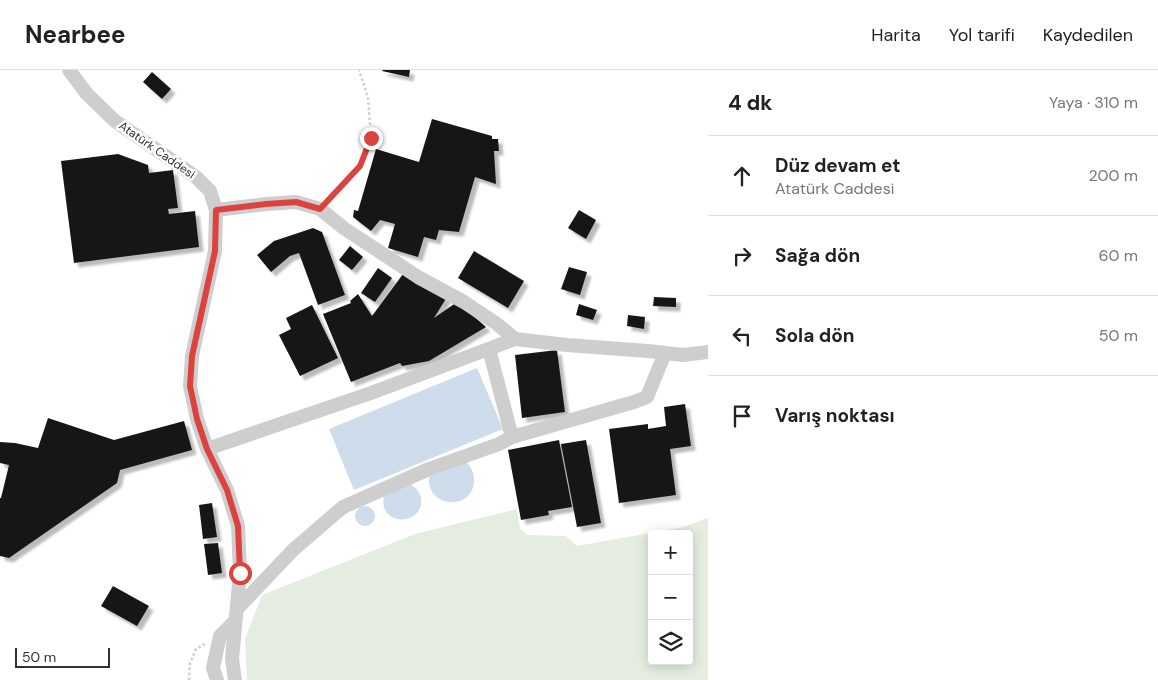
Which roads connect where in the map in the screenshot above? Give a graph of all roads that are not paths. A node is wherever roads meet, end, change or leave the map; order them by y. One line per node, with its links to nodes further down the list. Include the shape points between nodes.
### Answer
1 (69, 70): 2 (street, Atatürk Caddesi, via 87,94 115,121 196,177 210,191)
2 (216, 210): 3 (street, via 296,202 320,209 345,230 464,302); 8 (street, Atatürk Caddesi, via 215,251 192,356 190,386)
3 (515, 339): 4 (street); 6 (street)
4 (489, 349): 7 (street); 8 (street)
5 (708, 352): 6 (street)
6 (665, 353): 7 (street, via 647,397)
7 (512, 437): 9 (street, via 343,506 293,550)
8 (207, 449): 9 (street, Atatürk Caddesi, via 227,490 238,526 240,573)
9 (236, 615): 10 (street, via 220,636 213,668); 11 (street, Atatürk Caddesi, via 232,659)
10 (217, 680)
11 (235, 680)

